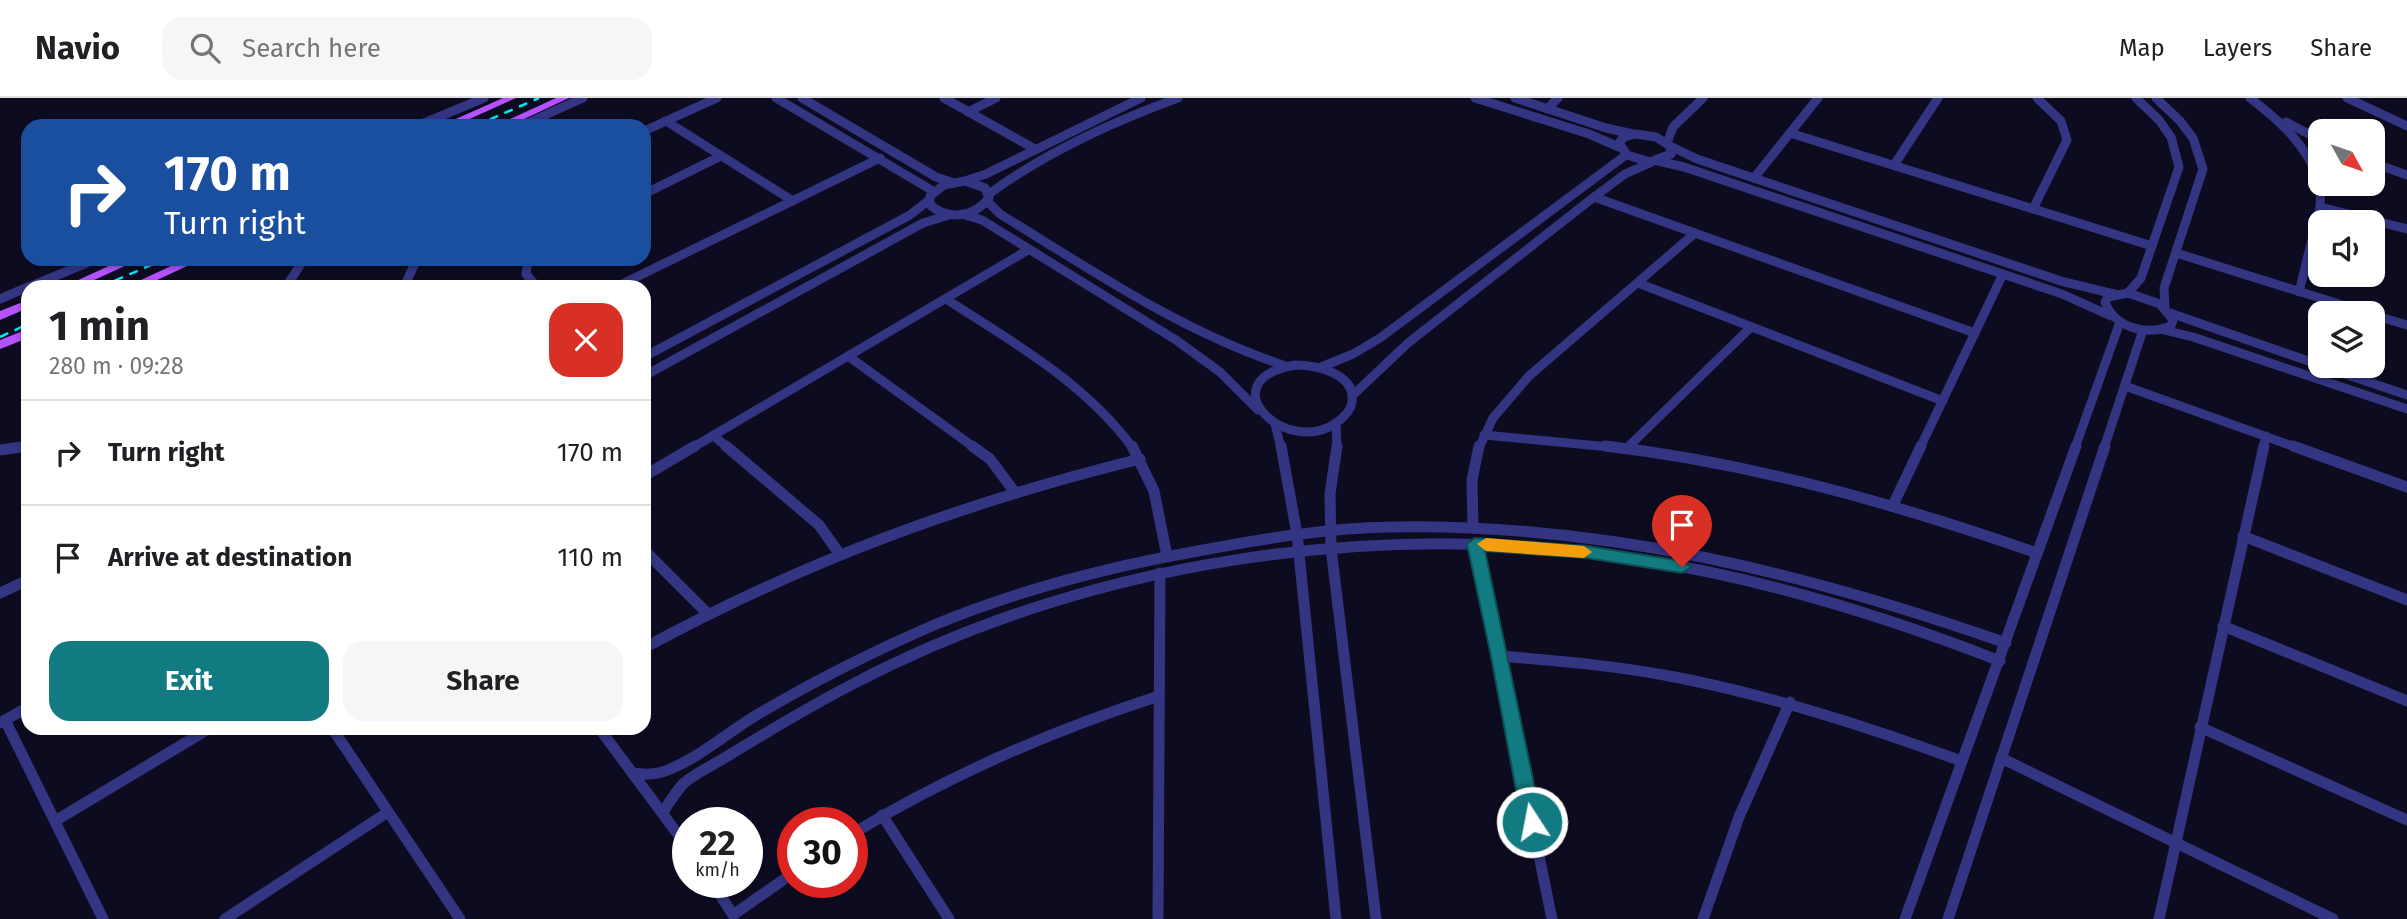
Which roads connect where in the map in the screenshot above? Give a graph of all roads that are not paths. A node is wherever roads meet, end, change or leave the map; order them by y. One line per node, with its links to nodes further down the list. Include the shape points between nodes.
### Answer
1 (484, 98): 26 (street)
2 (511, 98): 27 (main road)
3 (564, 98): 28 (main road)
4 (583, 98): 29 (street)
5 (717, 98): 30 (street)
6 (776, 98): 41 (street)
7 (802, 98): 49 (street)
8 (944, 98): 24 (street)
9 (996, 98): 24 (street)
10 (1141, 98): 37 (street)
11 (1178, 98): 54 (street, via 1118,120 1012,177)
12 (1475, 98): 38 (street, via 1589,134)
13 (1515, 98): 23 (street)
14 (1558, 98): 23 (street)
15 (1703, 98): 36 (street, via 1673,127)
16 (1818, 98): 33 (street)
17 (1938, 98): 43 (street)
18 (2037, 98): 57 (street, via 2061,121 2067,140)
19 (2136, 98): 62 (street, via 2174,139 2179,153 2176,180)
20 (2155, 98): 64 (street, via 2184,125 2202,160 2202,178)
21 (2250, 98): 25 (street)
22 (2347, 98): 31 (street)
23 (1547, 109): 34 (street)
24 (968, 112): 37 (street)
25 (2275, 117): 35 (street); 39 (street)
26 (434, 119)
27 (462, 119)
28 (516, 119)
29 (536, 119)
30 (666, 121): 32 (street); 40 (street)
31 (2407, 126)
32 (651, 128)
33 (1790, 133): 43 (street); 47 (street)
34 (1636, 134): 36 (street); 38 (street, via 1621,140)
35 (2308, 134)
36 (1669, 144): 42 (street, via 1671,154); 47 (street)
37 (1035, 149): 48 (street)
38 (1623, 151): 42 (street); 99 (street, via 1380,338)
39 (2308, 154)
40 (721, 156): 50 (street); 55 (street)
41 (880, 159): 51 (street); 55 (street)
42 (1655, 162): 53 (street, via 1625,174); 68 (street, via 1684,167)
43 (1894, 165): 57 (street)
44 (2385, 168): 46 (street)
45 (2385, 172): 46 (street)
46 (2407, 176)
47 (1754, 178): 78 (street, via 2062,281)
48 (965, 181): 49 (street); 54 (street, via 985,188)
49 (951, 182): 51 (street)
50 (651, 191)
51 (931, 196): 58 (street, via 934,209); 95 (street, via 910,215)
52 (2320, 196): 56 (street)
53 (1594, 197): 61 (street); 104 (street, via 1408,343)
54 (988, 198): 59 (street, via 978,210); 75 (street, via 996,211)
55 (793, 201): 72 (street)
56 (2320, 207): 60 (street); 76 (street)
57 (2033, 209): 62 (street)
58 (949, 215): 59 (street); 100 (street, via 929,220)
59 (962, 215): 63 (street, via 982,220)
60 (2407, 229)
61 (1695, 233): 73 (street); 92 (street)
62 (2152, 246): 77 (street, via 2141,278)
63 (1028, 250): 80 (street); 82 (street)
64 (2176, 253): 76 (street); 84 (street, via 2163,292)
65 (79, 266): 69 (street)
66 (118, 266): 70 (main road)
67 (180, 266): 71 (main road)
68 (2003, 274): 87 (street, via 2079,300); 92 (street)
69 (45, 280)
70 (85, 280)
71 (148, 280)
72 (630, 280)
73 (1638, 283): 89 (street); 111 (street, via 1529,376 1503,403)
74 (21, 290): 79 (street)
75 (1130, 292): 82 (street); 98 (street, via 1210,339)
76 (2299, 292): 81 (street)
77 (2128, 293): 78 (street); 84 (street)
78 (2115, 294): 87 (street, via 2105,302)
79 (0, 299)
80 (946, 299): 96 (street); 116 (street, via 1089,397 1114,421)
81 (2328, 301)
82 (1114, 302): 107 (street, via 1199,355)
83 (21, 307): 85 (main road)
84 (2168, 310): 91 (street, via 2173,320); 97 (street)
85 (0, 316)
86 (2385, 318): 88 (street)
87 (2116, 319): 90 (street); 129 (street)
88 (2407, 325)
89 (1751, 327): 105 (street); 114 (street)
90 (2143, 330): 91 (street); 102 (street)
91 (2164, 330): 106 (street)
92 (1975, 333): 105 (street)
93 (21, 335): 94 (main road)
94 (0, 345)
95 (651, 353)
96 (848, 356): 110 (street); 119 (street, via 990,459)
97 (2308, 361)
98 (1286, 366): 99 (street); 107 (street, via 1259,380 1254,398)
99 (1321, 367): 104 (street, via 1342,379)
100 (651, 372)
101 (2357, 378): 103 (street)
102 (2125, 386): 112 (street); 152 (street)
103 (2407, 395)
104 (1352, 396): 108 (street, via 1347,414)
105 (1943, 401): 120 (street)
106 (2407, 409)
107 (1258, 410): 109 (street)
108 (1336, 423): 109 (street, via 1311,430); 122 (street)
109 (1275, 424): 123 (street)
110 (713, 435): 117 (street); 127 (street, via 819,525)
111 (1484, 435): 114 (street); 121 (street, via 1470,495)
112 (2266, 436): 118 (street); 124 (street)
113 (21, 447): 115 (street)
114 (1628, 447): 120 (street, via 1748,468)
115 (0, 450)
116 (1140, 459): 119 (street); 130 (street, via 1158,503)
117 (651, 472)
118 (2407, 487)
119 (1014, 491): 127 (street)
120 (1893, 505): 129 (street)
121 (1473, 528): 122 (street); 138 (street, via 1583,536 1741,563 1878,598)
122 (1331, 531): 123 (street); 126 (street)
123 (1297, 534): 128 (street); 130 (street)
124 (2243, 536): 135 (street); 137 (street)
125 (1475, 544): 126 (street); 140 (street); 141 (street, via 1633,558 1759,583 1878,616)
126 (1331, 548): 128 (street); 172 (street)
127 (839, 553): 136 (street)
128 (1299, 553): 132 (street); 171 (street)
129 (2037, 553): 138 (street)
130 (1167, 556): 151 (street, via 1067,579 897,641 826,676)
131 (651, 557): 136 (street)
132 (1160, 573): 142 (street); 153 (street, via 1028,610 952,639 870,674)
133 (21, 583): 134 (street)
134 (0, 593)
135 (2407, 600)
136 (707, 613): 139 (street)
137 (2223, 626): 143 (street); 147 (street)
138 (2006, 643): 141 (street)
139 (651, 644)
140 (1500, 656): 144 (street, via 1653,672); 173 (street)
141 (2000, 660): 154 (street)
142 (1159, 696): 158 (street, via 1024,744); 170 (street)
143 (2407, 701)
144 (1790, 702): 154 (street); 174 (street, via 1743,806)
145 (21, 712): 146 (street)
146 (2, 721): 160 (street)
147 (2200, 727): 159 (street); 163 (street)
148 (198, 735): 160 (street)
149 (337, 735): 156 (street)
150 (604, 735): 155 (street)
151 (708, 746): 153 (street); 155 (street, via 663,772)
152 (2001, 758): 163 (street); 176 (street)
153 (720, 760): 157 (street, via 674,792)
154 (1961, 761): 175 (street)
155 (632, 773): 157 (street)
156 (388, 812): 167 (street); 168 (street)
157 (663, 812): 162 (street)
158 (882, 815): 161 (street); 169 (street)
159 (2407, 820)
160 (55, 821): 166 (street)
161 (868, 824)
162 (672, 825)
163 (2175, 843): 177 (street); 178 (street)
164 (722, 898): 165 (street, via 733,915)
165 (757, 898)
166 (103, 919)
167 (225, 919)
168 (460, 919)
169 (949, 919)
170 (1158, 919)
171 (1336, 919)
172 (1376, 919)
173 (1552, 919)
174 (1703, 919)
175 (1905, 919)
176 (1948, 919)
177 (2159, 919)
178 (2333, 919)

